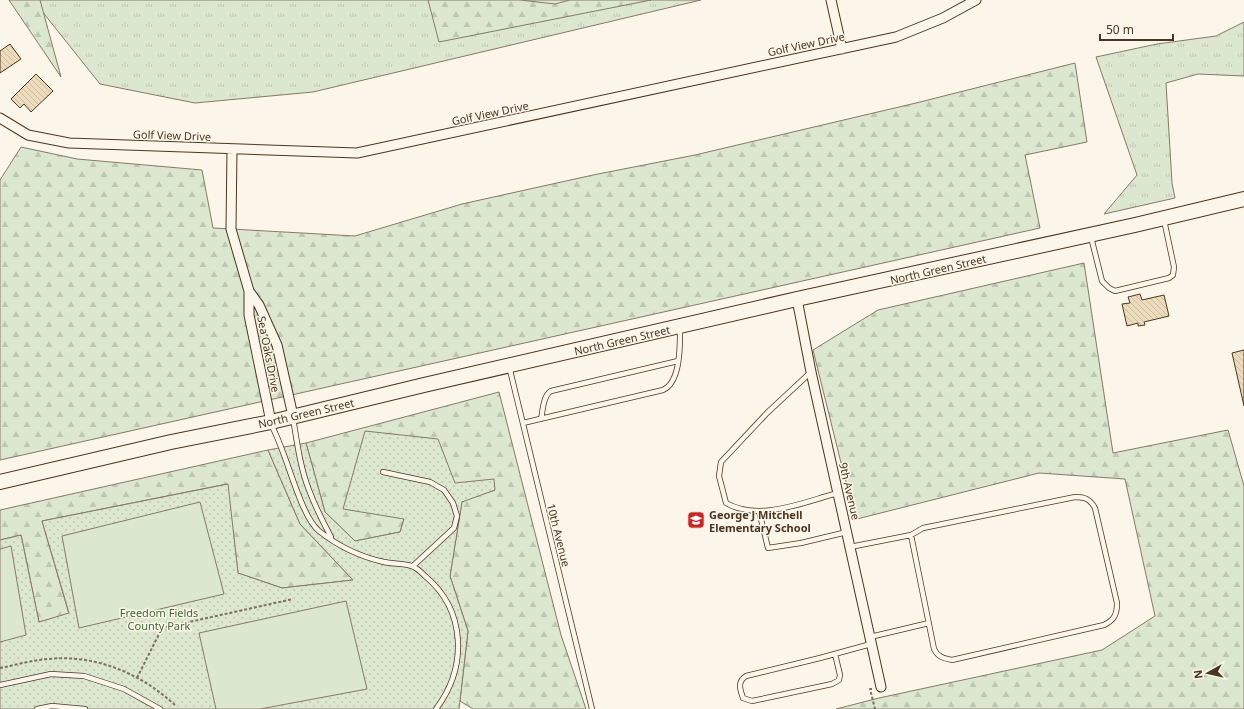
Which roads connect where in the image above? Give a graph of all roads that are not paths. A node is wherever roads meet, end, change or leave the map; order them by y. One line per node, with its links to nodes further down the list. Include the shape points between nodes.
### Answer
1 (831, 0): 3 (street)
2 (976, 0): 3 (street, Golf View Drive, via 943,18 896,37)
3 (842, 49): 5 (street, Golf View Drive, via 357,153)
4 (0, 118): 5 (street, Golf View Drive, via 28,135 69,143)
5 (232, 149): 9 (street, Sea Oaks Drive, via 231,229)
6 (1244, 199): 7 (main road, North Green Street)
7 (1163, 218): 8 (main road, North Green Street); 8 (lane, via 1174,267 1173,274 1169,278 1115,291 1102,281)
8 (1091, 234): 10 (main road, North Green Street)
9 (249, 291): 15 (street, Sea Oaks Drive, via 259,305 277,345); 17 (street, Sea Oaks Drive, via 249,315)
10 (797, 299): 11 (main road, North Green Street); 14 (street, 9th Avenue)
11 (680, 327): 12 (lane); 13 (main road, North Green Street)
12 (678, 361): 16 (lane, via 672,383 668,388); 16 (lane, via 551,391 545,398)
13 (509, 366): 15 (main road, North Green Street); 18 (lane, 10th Avenue)
14 (811, 372): 21 (street, 9th Avenue); 22 (lane, via 767,412 721,462 719,476 726,503 736,509)
15 (293, 416): 17 (main road, North Green Street); 25 (lane, via 302,469)
16 (541, 419): 18 (lane)
17 (271, 422): 20 (main road, North Green Street, via 171,442); 25 (lane, via 305,511 318,530)
18 (523, 423): 37 (lane, 10th Avenue)
19 (383, 472): 27 (lane, via 430,482 444,490 453,503 457,516 454,528)
20 (0, 482)
21 (838, 493): 22 (lane, via 773,511); 23 (street, 9th Avenue)
22 (759, 511): 23 (lane, via 768,548)
23 (847, 532): 26 (street, 9th Avenue)
24 (911, 535): 26 (lane); 28 (lane); 28 (lane, via 923,528 1084,497 1091,501 1095,508 1117,603 1115,618 1104,625 952,660 936,654)
25 (332, 539): 27 (lane, via 357,554 385,563)
26 (850, 547): 29 (street, 9th Avenue)
27 (413, 566): 36 (lane, via 434,584 454,615 458,654 455,674 445,697)
28 (929, 623): 29 (lane)
29 (871, 640): 30 (lane); 32 (street, 9th Avenue)
30 (835, 654): 30 (lane, via 746,676 741,679 740,684 743,698 752,701 832,684 839,680 840,675)
31 (0, 685): 35 (lane, via 51,674 84,676 124,689)
32 (881, 687)
33 (37, 709): 34 (lane, via 52,706)
34 (85, 709)
35 (160, 709)
36 (436, 709)
37 (592, 709)

